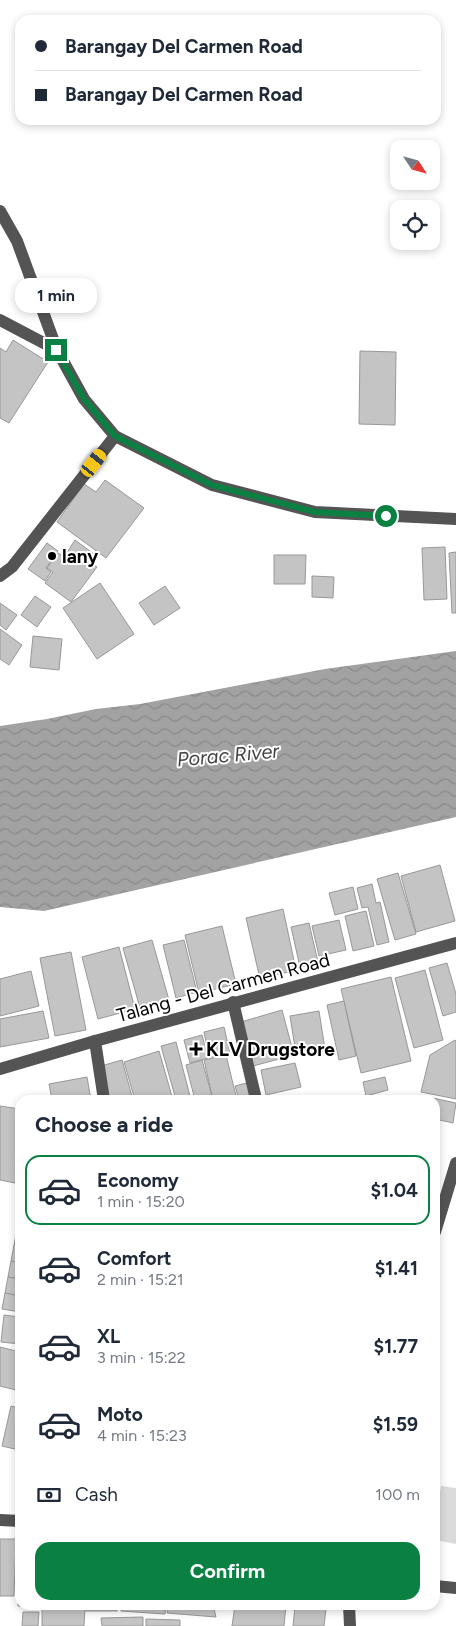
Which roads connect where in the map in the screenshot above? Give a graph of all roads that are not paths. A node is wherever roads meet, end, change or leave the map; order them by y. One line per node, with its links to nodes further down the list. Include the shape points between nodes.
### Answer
1 (0, 211): 3 (street, via 18,242)
2 (0, 320): 3 (street)
3 (56, 350): 4 (street, via 84,399)
4 (115, 436): 5 (street, via 212,485 315,512); 6 (street, via 12,567)
5 (456, 520)
6 (0, 576)
7 (456, 943): 8 (street, Talang - Del Carmen Road)
8 (233, 1002): 9 (street, Talang - Del Carmen Road); 12 (street)
9 (95, 1041): 10 (street, Talang - Del Carmen Road); 11 (street)
10 (0, 1069)
11 (103, 1095)
12 (255, 1095)
13 (456, 1163): 14 (street)
14 (440, 1216)
15 (0, 1520): 16 (street)
16 (15, 1521)
17 (440, 1586): 18 (street)
18 (456, 1588)
19 (349, 1610): 20 (street)
20 (350, 1626)

